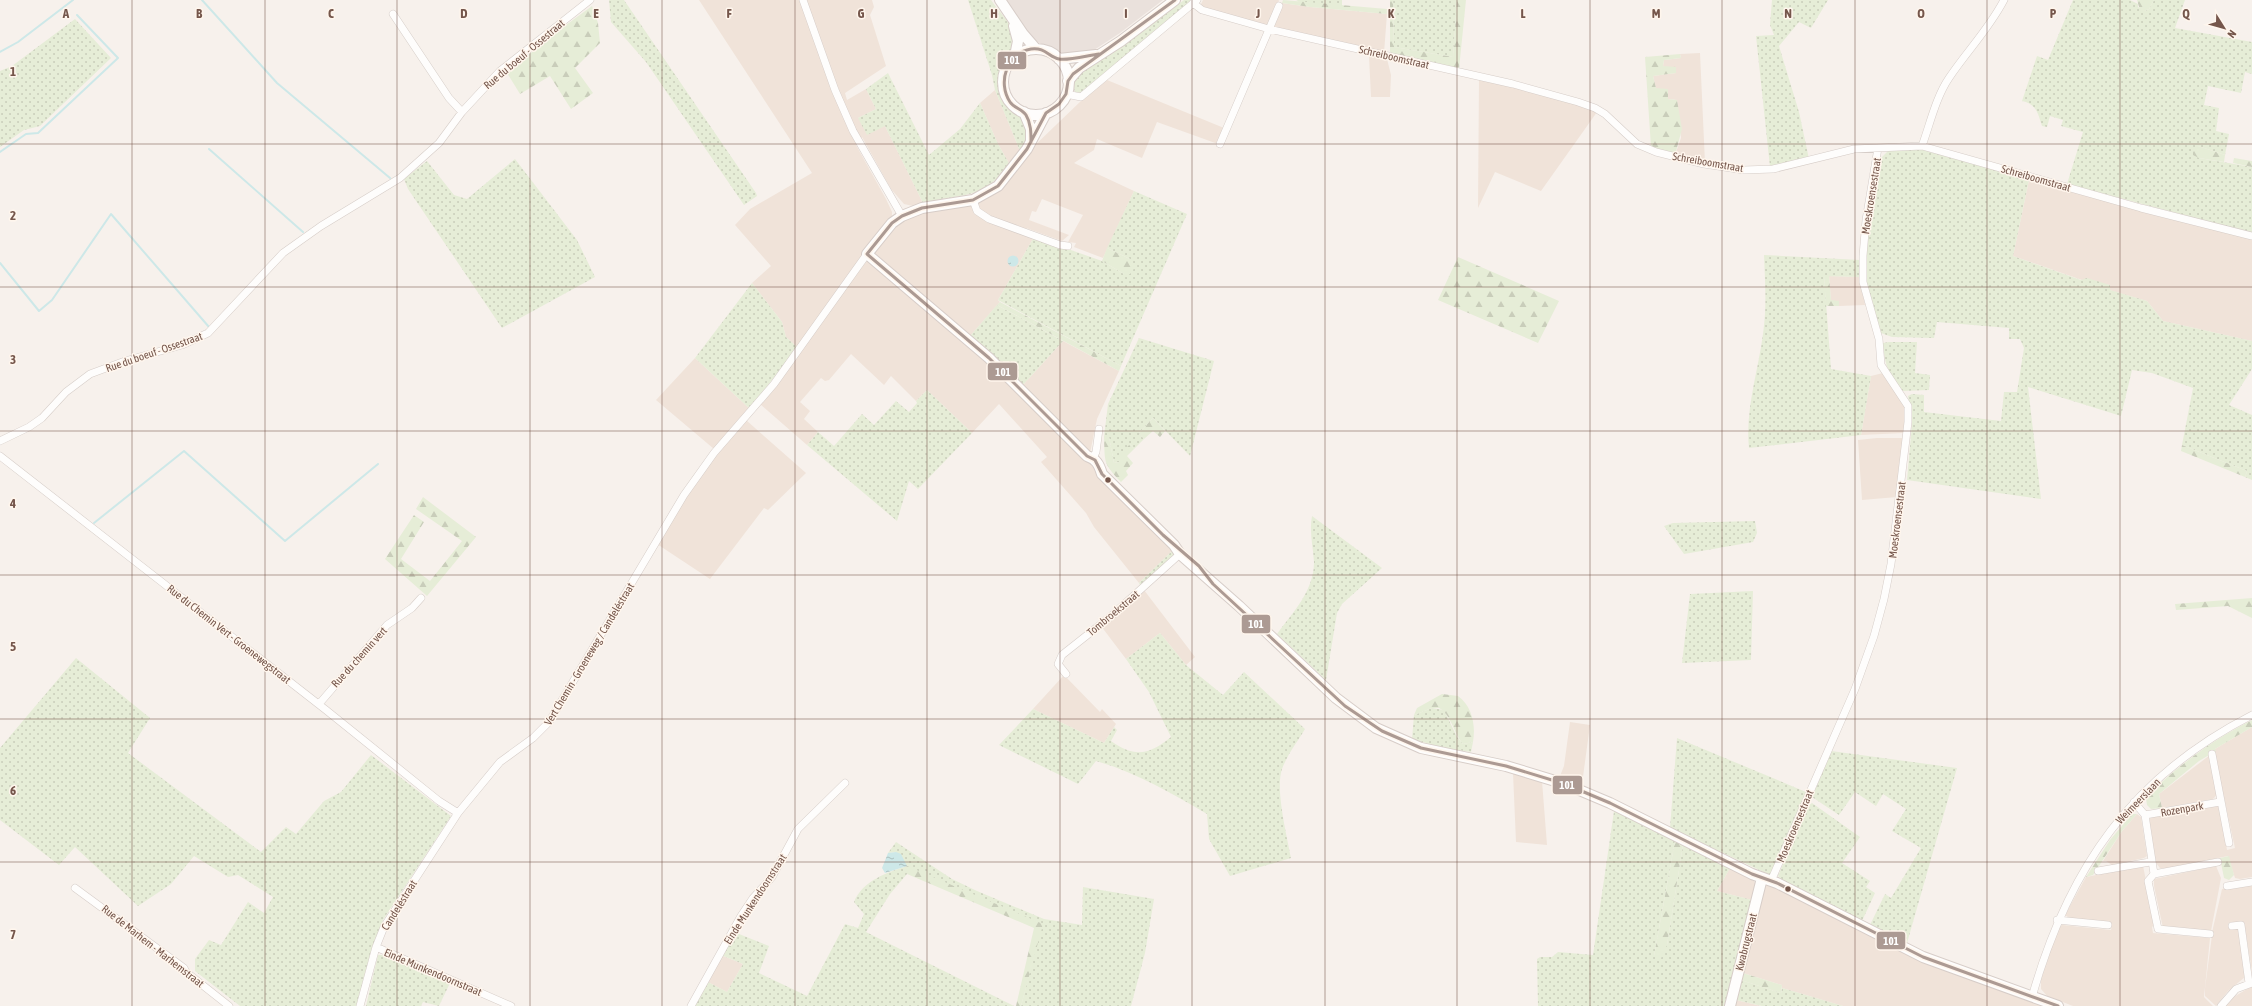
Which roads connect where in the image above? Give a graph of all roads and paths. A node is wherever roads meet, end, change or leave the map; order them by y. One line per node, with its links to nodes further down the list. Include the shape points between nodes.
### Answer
1 (590, 0): 17 (street, Rue du boeuf - Ossestraat, via 500,71)
2 (803, 0): 25 (street, via 853,132)
3 (1000, 0): 9 (street)
4 (1175, 0): 12 (street, via 1121,41)
5 (2004, 0): 22 (street, via 1979,39 1948,78)
6 (1195, 2): 10 (street, Schreiboomstraat, via 1202,10); 16 (street, via 1078,97)
7 (1279, 6): 10 (street)
8 (393, 14): 17 (street, via 449,98)
9 (1011, 17): 11 (street); 13 (street, via 1018,41)
10 (1269, 29): 21 (street); 23 (street, Schreiboomstraat, via 1513,84 1578,102 1605,114 1637,144 1656,152 1704,164 1744,170 1773,170 1848,150)
11 (1036, 49): 13 (street); 14 (street, via 1047,51)
12 (1098, 54): 14 (street); 15 (street, via 1079,68)
13 (1015, 56): 18 (street, via 1005,70 1003,87 1012,105)
14 (1059, 59): 15 (street, via 1065,67)
15 (1068, 81): 16 (street)
16 (1066, 94): 19 (street, via 1059,104)
17 (462, 112): 30 (street, Rue du boeuf - Ossestraat, via 439,143 400,178 321,226 283,253 208,333 182,345 90,374 66,392 42,418)
18 (1024, 112): 19 (street); 20 (street, via 1031,129)
19 (1046, 113): 20 (street)
20 (1031, 142): 24 (street, via 1001,183)
21 (1220, 144)
22 (1922, 146): 23 (street, Schreiboomstraat); 26 (street, Schreiboomstraat, via 2141,208)
23 (1878, 148): 51 (street, Moeskroensestraat, via 1866,220 1863,282 1879,340 1881,365 1908,406 1891,564 1874,636 1855,688)
24 (973, 200): 25 (street, via 922,208); 27 (street, via 977,211 990,219)
25 (902, 216): 28 (street, via 892,223)
26 (2252, 236)
27 (1068, 246)
28 (868, 254): 32 (street, via 989,358 1087,456); 44 (street, Vert Chemin - Groeneweg / Candeléstraat, via 774,384 699,474 659,536 549,722 533,738 500,762)
29 (1099, 429): 32 (street)
30 (0, 441)
31 (0, 456): 38 (street, Rue du Chemin Vert - Groenewegstraat)
32 (1093, 458): 33 (street, via 1099,464 1102,474)
33 (1174, 545): 34 (street); 35 (street, via 1188,554 1206,572)
34 (1180, 554): 35 (street); 37 (street, Tombroekstraat, via 1110,617 1062,655 1058,664)
35 (1213, 584): 51 (street, via 1344,706 1382,731 1421,748 1506,766 1565,784)
36 (421, 598): 38 (street, Rue du chemin vert, via 376,636)
37 (1066, 674)
38 (318, 704): 44 (street, Rue du Chemin Vert - Groenewegstraat, via 439,801)
39 (2252, 715): 42 (street, Weimeerslaan, via 2206,741 2179,760)
40 (2212, 754): 43 (street)
41 (845, 783): 65 (street, Einde Munkendoornstraat, via 798,829 772,877 741,916)
42 (2134, 802): 45 (street, Rozenpark); 55 (street, Weimeerslaan, via 2097,848)
43 (2220, 802): 45 (street, Rozenpark); 46 (street)
44 (458, 813): 59 (street, Candeléstraat, via 388,921)
45 (2145, 816): 47 (street, Rozenpark)
46 (2229, 843)
47 (2150, 862): 49 (street); 50 (street, Rozenpark)
48 (2218, 862): 50 (street)
49 (2098, 871)
50 (2154, 874): 58 (street, via 2148,881 2158,929)
51 (1767, 880): 61 (street, via 1923,957); 66 (street, Kwabrugstraat)
52 (2252, 882): 53 (street)
53 (2227, 886)
54 (75, 888): 62 (street, Rue de Marhem - Marhemstraat, via 184,968)
55 (2057, 920): 56 (street); 61 (street, Weimeerslaan)
56 (2108, 925)
57 (2232, 926): 60 (street, via 2240,925)
58 (2210, 934)
59 (376, 947): 63 (street, Candeléstraat); 64 (street, Einde Munkendoornstraat)
60 (2250, 983): 68 (street, via 2236,989)
61 (2032, 997): 67 (street)
62 (229, 1006)
63 (360, 1006)
64 (511, 1006)
65 (691, 1006)
66 (1730, 1006)
67 (2058, 1006)
68 (2221, 1006)

